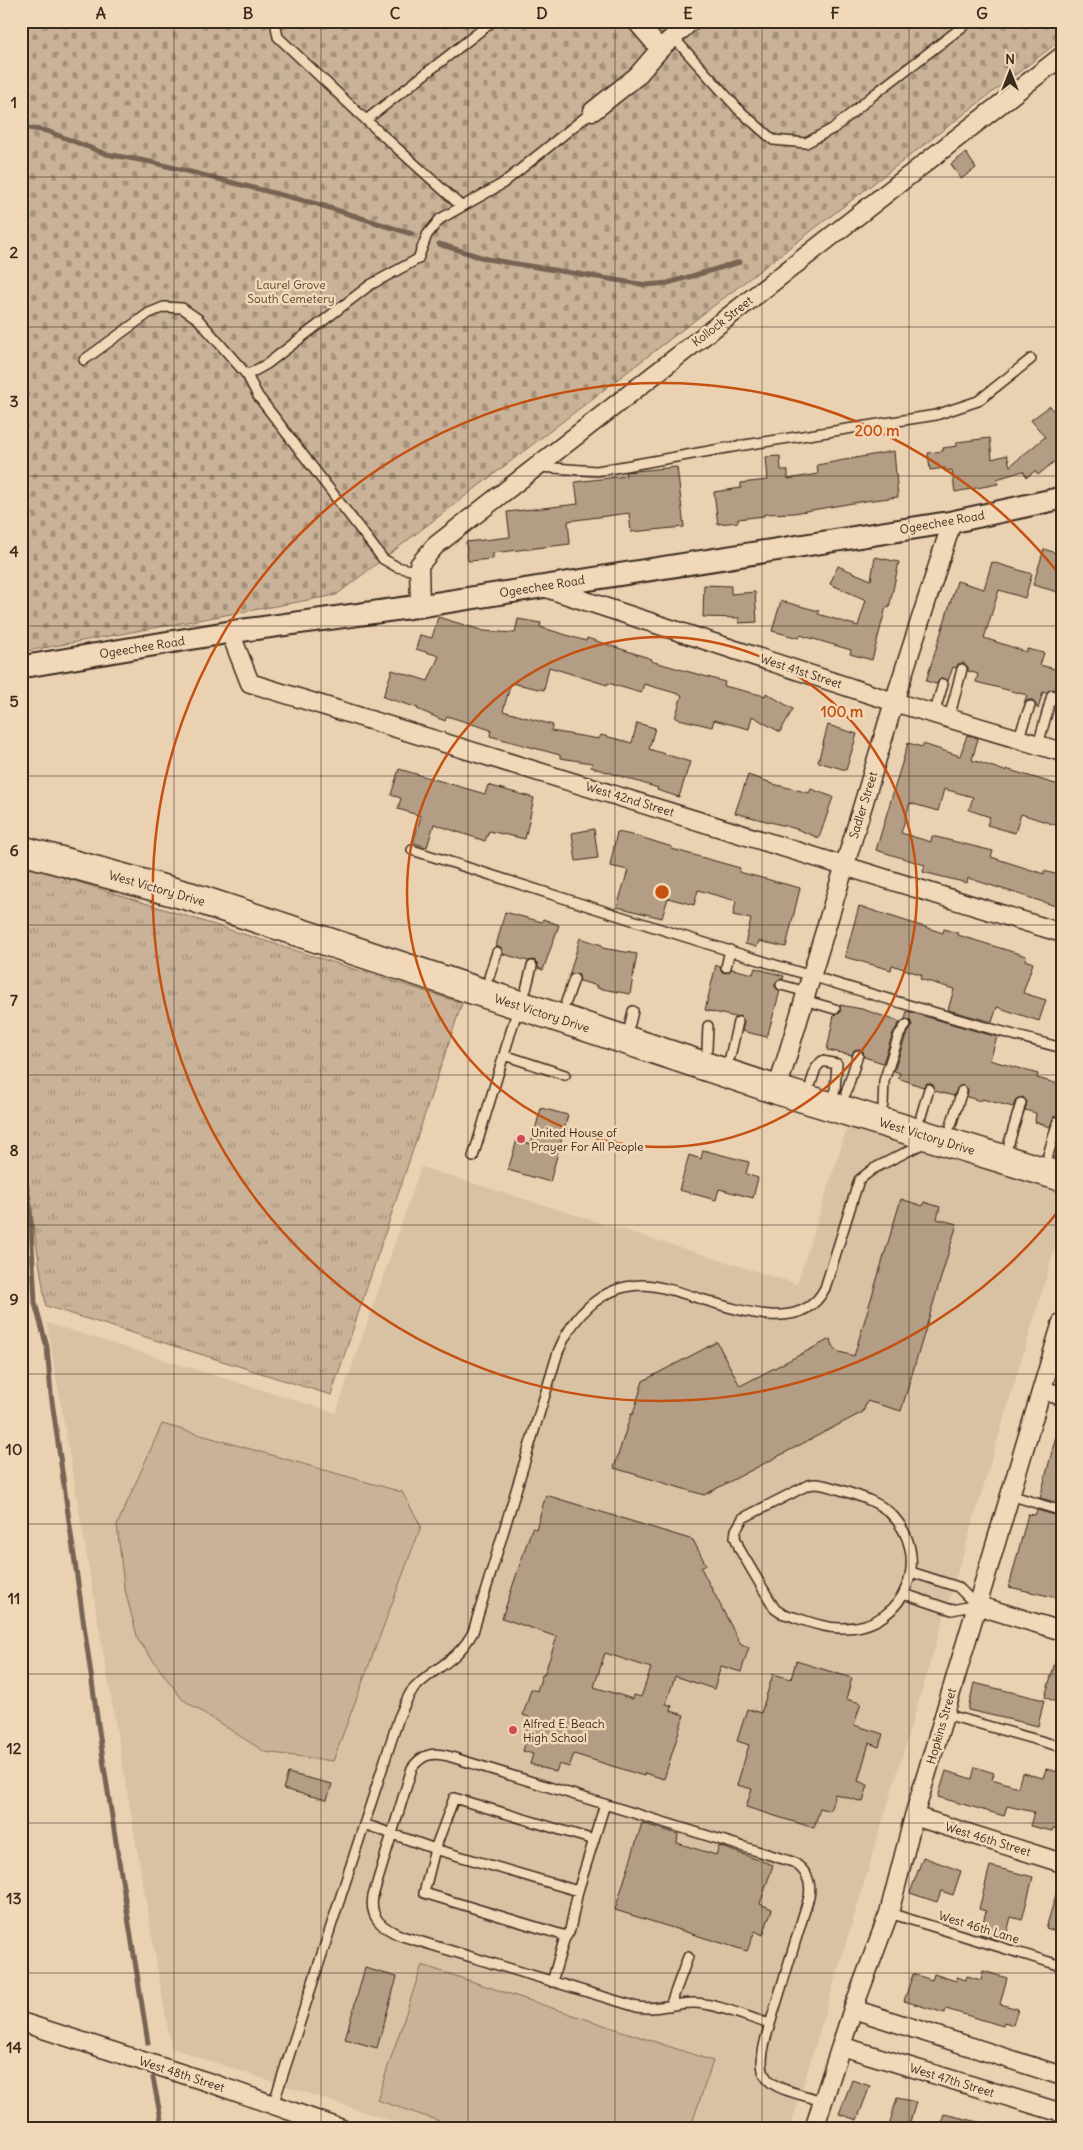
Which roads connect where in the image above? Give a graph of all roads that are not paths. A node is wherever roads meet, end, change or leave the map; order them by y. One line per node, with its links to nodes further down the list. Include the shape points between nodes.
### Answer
1 (275, 21): 10 (lane, via 278,37)
2 (493, 21): 10 (lane)
3 (636, 21): 7 (street)
4 (691, 21): 6 (street)
5 (970, 21): 6 (lane, via 834,128 806,143 773,140 739,110)
6 (673, 37): 7 (street)
7 (660, 49): 9 (street, via 637,76)
8 (1062, 56): 15 (street, Kollock Street)
9 (592, 111): 11 (lane, via 502,184)
10 (366, 120): 11 (lane)
11 (461, 206): 14 (lane, via 440,219 427,235 418,259 370,285 267,364)
12 (1031, 358): 15 (lane, via 978,401 936,415 597,471)
13 (84, 360): 14 (lane, via 149,313 164,307 182,308 198,319)
14 (247, 375): 18 (lane, via 258,396 383,559 397,568)
15 (536, 466): 18 (street, Kollock Street, via 435,546 419,565)
16 (1062, 498): 17 (street, Ogeechee Road)
17 (952, 522): 19 (street, Ogeechee Road); 26 (street, Sadler Street)
18 (420, 572): 20 (street, Kollock Street)
19 (542, 586): 20 (street, Ogeechee Road); 26 (street, West 41st Street)
20 (420, 606): 21 (street, Ogeechee Road)
21 (230, 632): 22 (street, Ogeechee Road); 35 (street, West 42nd Street, via 250,683)
22 (21, 667)
23 (962, 670): 28 (lane)
24 (943, 684): 28 (lane)
25 (1052, 695): 30 (lane)
26 (894, 702): 28 (street, West 41st Street); 35 (street, Sadler Street)
27 (1030, 706): 29 (lane)
28 (941, 716): 29 (street, West 41st Street)
29 (1018, 739): 30 (street, West 41st Street)
30 (1038, 745): 31 (street, West 41st Street)
31 (1062, 752)
32 (21, 832): 40 (main road, West Victory Drive, via 493,965)
33 (21, 850): 40 (main road, West Victory Drive)
34 (412, 850): 37 (lane)
35 (845, 865): 36 (street, West 42nd Street); 41 (street, Sadler Street)
36 (1062, 933)
37 (730, 950): 38 (lane); 41 (lane)
38 (726, 967)
39 (781, 986): 41 (lane)
40 (526, 987): 45 (main road, West Victory Drive, via 570,991 632,1017); 47 (lane); 50 (main road, West Victory Drive)
41 (807, 990): 42 (lane); 46 (lane); 50 (street, Sadler Street)
42 (835, 1009)
43 (738, 1022): 45 (lane)
44 (906, 1025): 55 (lane, via 884,1081)
45 (715, 1044): 50 (main road, West Victory Drive)
46 (1062, 1048)
47 (504, 1055): 49 (lane); 59 (lane)
48 (858, 1055): 51 (lane)
49 (565, 1075)
50 (779, 1082): 51 (main road, West Victory Drive); 57 (main road, West Victory Drive)
51 (831, 1089): 55 (main road, West Victory Drive)
52 (929, 1089): 57 (lane)
53 (962, 1090): 57 (lane)
54 (1021, 1103): 58 (lane)
55 (883, 1105): 57 (main road, West Victory Drive)
56 (1058, 1121): 60 (lane)
57 (935, 1126): 58 (main road, West Victory Drive); 60 (main road, West Victory Drive); 74 (lane, via 858,1180 825,1288 809,1308 770,1316 653,1286 629,1286 606,1294 586,1308 569,1328 558,1352 473,1632 462,1650 421,1683 405,1703)
58 (1009, 1143): 60 (main road, West Victory Drive)
59 (474, 1157)
60 (1057, 1164)
61 (1062, 1322): 62 (street, Hopkins Street)
62 (1042, 1390): 63 (street); 64 (street, Hopkins Street)
63 (1062, 1396)
64 (1010, 1495): 65 (lane); 68 (street, Hopkins Street)
65 (1062, 1511)
66 (911, 1572): 67 (lane); 67 (lane, via 912,1559 907,1538 888,1512 869,1500 821,1484 808,1485 743,1518 736,1530 740,1550 770,1603 781,1613 826,1626 854,1628 881,1618); 68 (lane, via 958,1587)
67 (904, 1594): 68 (lane, via 952,1610)
68 (976, 1605): 69 (street); 70 (street, Hopkins Street)
69 (1062, 1631)
70 (945, 1714): 71 (lane); 73 (street, Hopkins Street)
71 (1062, 1747)
72 (605, 1804): 75 (lane, via 448,1756 432,1754 424,1756 412,1768); 76 (lane); 88 (lane, via 801,1867 810,1888)
73 (914, 1816): 78 (street, West 46th Street); 80 (street, Hopkins Street)
74 (364, 1824): 75 (lane); 92 (lane)
75 (392, 1834): 77 (lane); 84 (lane, via 372,1902 372,1911 381,1926 402,1936)
76 (594, 1840): 77 (lane, via 454,1798); 79 (lane)
77 (435, 1849): 79 (lane); 81 (lane, via 424,1893)
78 (1062, 1862)
79 (578, 1891): 81 (lane)
80 (889, 1913): 83 (lane, West 46th Lane); 86 (street, Hopkins Street)
81 (566, 1936): 84 (lane)
82 (688, 1957): 85 (lane)
83 (1062, 1966)
84 (552, 1982): 85 (lane, via 637,2007)
85 (670, 2006): 88 (lane, via 697,2003)
86 (853, 2009): 89 (street, Hopkins Street); 90 (street)
87 (21, 2022): 92 (street, West 48th Street)
88 (770, 2024): 91 (lane, via 761,2055 767,2079 773,2086)
89 (842, 2046): 91 (street, Hopkins Street); 93 (street, West 47th Street)
90 (1062, 2076)
91 (822, 2101): 96 (street, Hopkins Street)
92 (273, 2105): 94 (street, West 48th Street)
93 (1062, 2113)
94 (307, 2124): 95 (street, West 48th Street)
95 (342, 2129)
96 (814, 2129)

